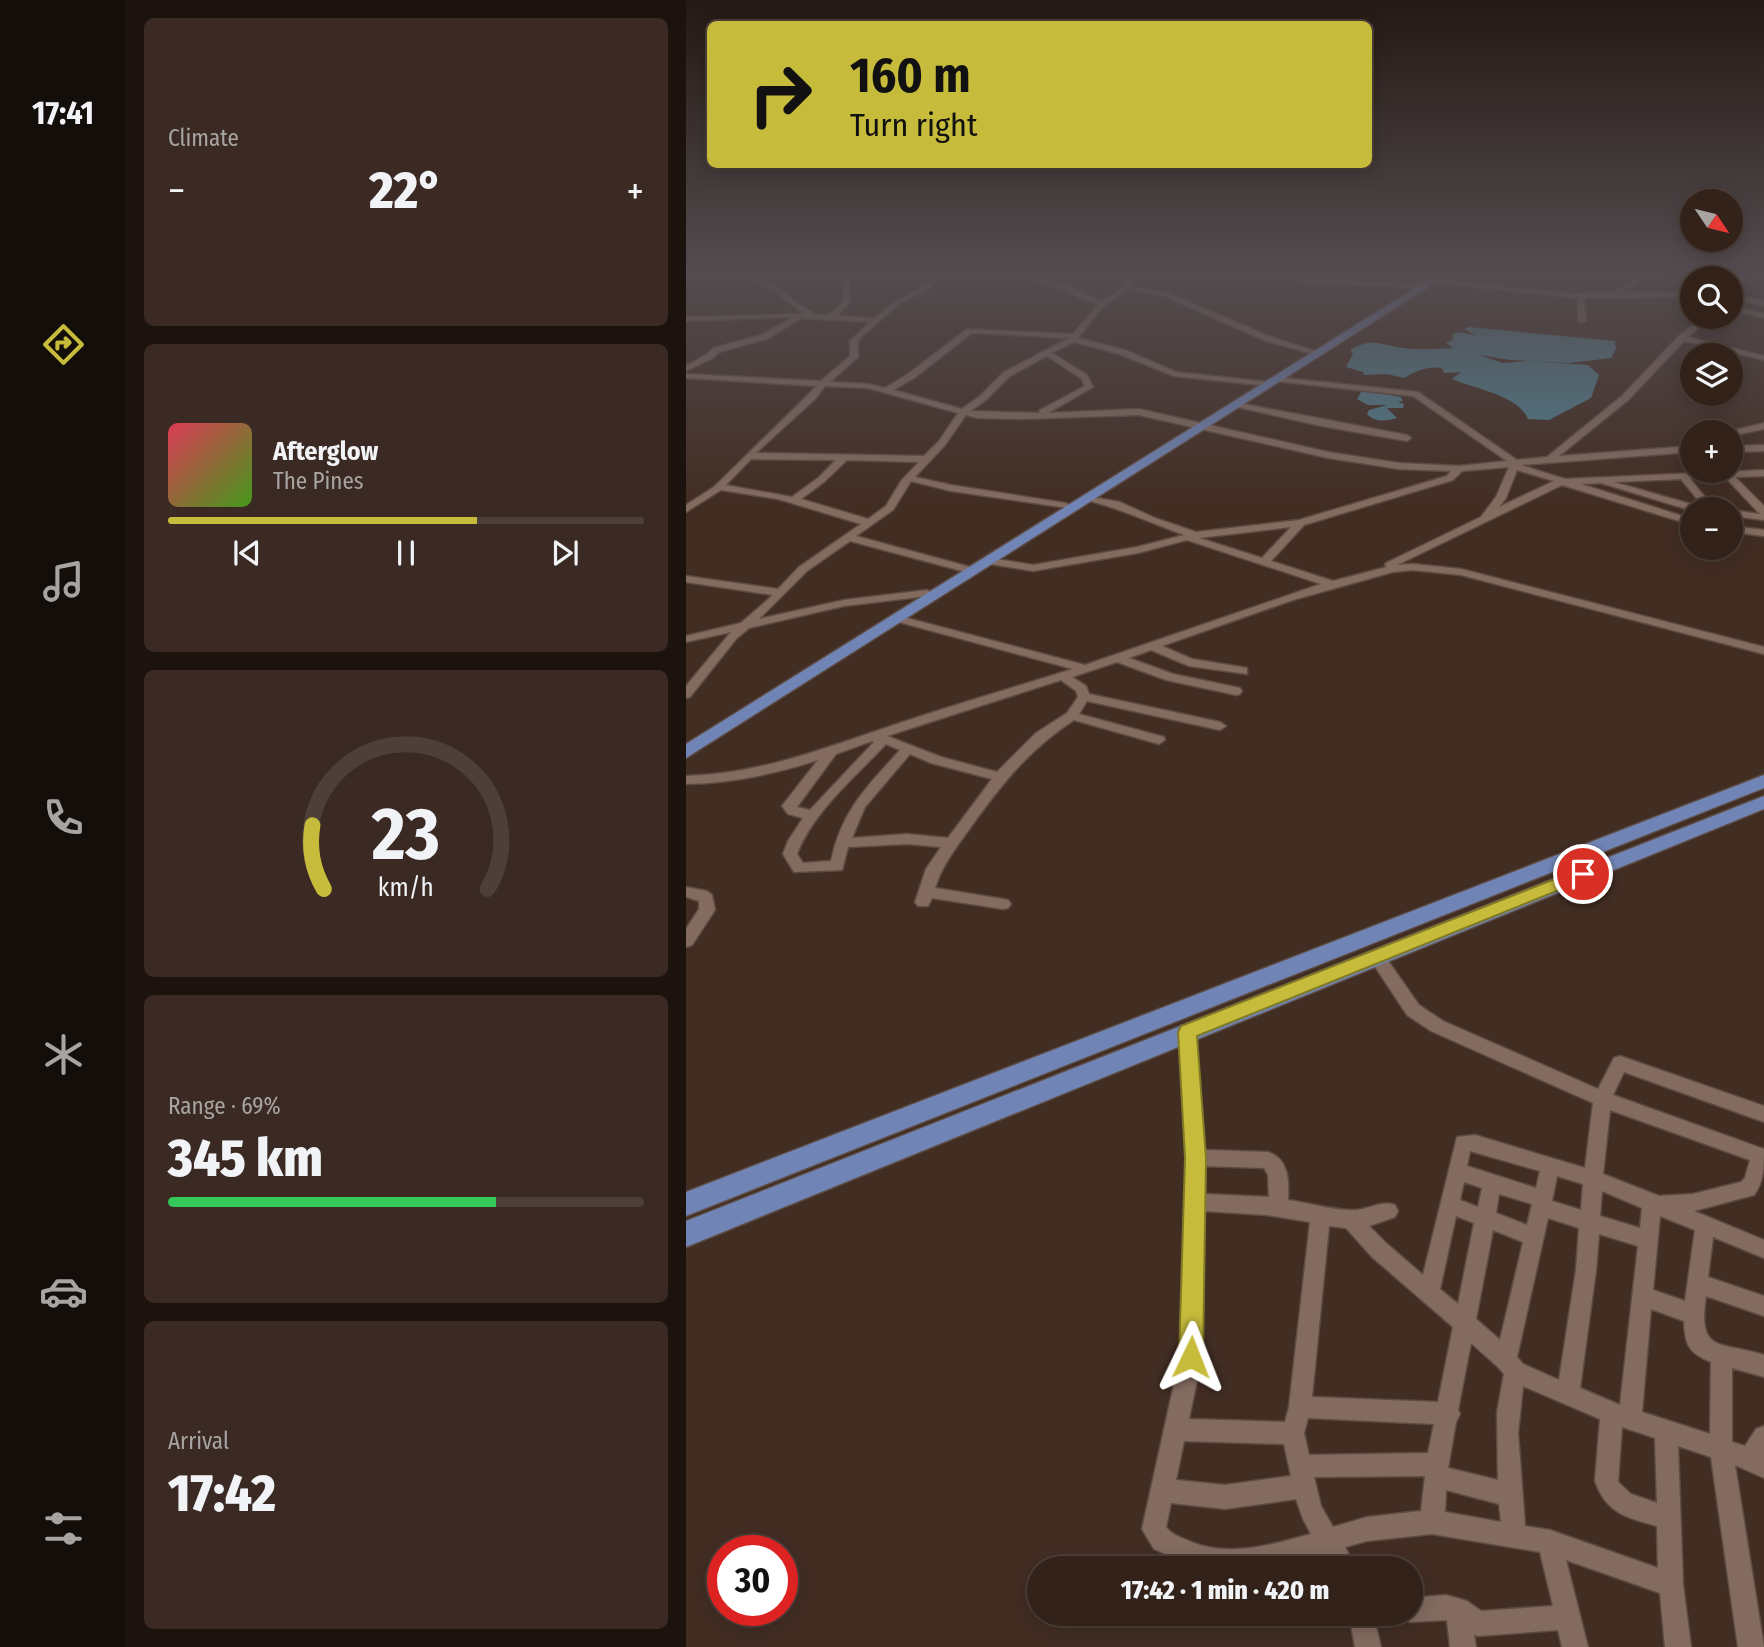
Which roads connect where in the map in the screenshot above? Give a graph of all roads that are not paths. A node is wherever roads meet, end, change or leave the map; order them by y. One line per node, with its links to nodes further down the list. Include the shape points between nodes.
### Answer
1 (716, 350): 13 (street)
2 (854, 350): 16 (street, via 854,357)
3 (945, 350): 17 (street)
4 (1055, 350): 10 (street)
5 (1115, 350): 15 (street, via 1174,374)
6 (1303, 350): 11 (street)
7 (1322, 350): 11 (main road)
8 (1671, 350): 33 (street, via 1625,398)
9 (1731, 350): 12 (street)
10 (1049, 354): 19 (street, via 1007,374); 20 (street, via 1072,367 1089,387)
11 (1316, 354): 15 (main road)
12 (1764, 358)
13 (686, 369)
14 (686, 376): 16 (street)
15 (1271, 382): 18 (main road); 34 (street, via 1415,394)
16 (822, 384): 17 (street); 30 (street)
17 (887, 390): 19 (street)
18 (1236, 404): 21 (main road); 24 (street, via 1312,424)
19 (963, 412): 20 (street); 32 (street)
20 (1036, 416): 21 (street, via 1123,411)
21 (1206, 422): 35 (street, via 1370,463); 50 (main road); 53 (main road)
22 (1764, 426): 23 (street)
23 (1743, 430)
24 (1389, 435)
25 (1680, 445): 29 (street)
26 (1764, 448): 27 (street)
27 (1743, 449)
28 (1680, 450): 29 (street)
29 (1652, 451): 33 (street)
30 (749, 456): 31 (street); 45 (street)
31 (844, 458): 32 (street); 51 (street)
32 (927, 459): 40 (street)
33 (1549, 460): 34 (street)
34 (1514, 465): 35 (street); 42 (street); 59 (street, via 1500,498)
35 (1459, 469): 61 (street, via 1450,478)
36 (1743, 473): 37 (street)
37 (1764, 473)
38 (1680, 475): 39 (street)
39 (1634, 477): 41 (street); 46 (street)
40 (908, 478): 53 (street); 60 (street, via 894,504)
41 (1595, 480): 42 (street); 46 (street)
42 (1560, 482): 58 (street); 59 (street)
43 (1689, 483): 49 (street)
44 (1736, 483): 48 (street)
45 (719, 487): 51 (street); 54 (street)
46 (1643, 493): 52 (street)
47 (1764, 495): 48 (street)
48 (1750, 496): 55 (street)
49 (1700, 497)
50 (1089, 498): 65 (street, via 1117,503); 66 (main road)
51 (794, 500): 60 (street)
52 (1680, 502)
53 (1065, 506): 68 (main road)
54 (686, 509)
55 (1764, 512)
56 (1743, 514): 57 (street)
57 (1764, 517)
58 (1680, 518)
59 (1484, 519): 69 (street)
60 (870, 523): 64 (street)
61 (1300, 523): 65 (street); 67 (street)
62 (1743, 530): 63 (street)
63 (1764, 533)
64 (848, 537): 68 (street); 72 (street, via 803,569)
65 (1192, 537): 66 (street, via 1033,568); 67 (street)
66 (990, 561): 74 (main road)
67 (1263, 563): 71 (street)
68 (966, 569): 73 (main road)
69 (1377, 572): 71 (street); 78 (street, via 1413,567 1461,572)
70 (686, 579): 72 (street)
71 (1335, 585): 77 (street)
72 (781, 593): 75 (street)
73 (927, 593): 75 (street, via 844,603); 90 (main road)
74 (899, 619): 80 (street); 92 (main road)
75 (743, 625): 76 (street); 84 (street)
76 (686, 639)
77 (1150, 645): 79 (street); 81 (street, via 1189,662)
78 (1764, 651)
79 (1118, 658): 80 (street); 83 (street, via 1196,685)
80 (1084, 668): 82 (street)
81 (1243, 671)
82 (1062, 675): 85 (street, via 1082,689); 88 (street)
83 (1236, 691)
84 (686, 694)
85 (1084, 697): 86 (street); 87 (street)
86 (1072, 716): 89 (street); 94 (street, via 1041,736)
87 (1220, 726)
88 (877, 739): 91 (street); 93 (street); 98 (street)
89 (1159, 740)
90 (686, 742)
91 (909, 748): 94 (street); 99 (street, via 859,804)
92 (686, 752)
93 (831, 752): 95 (street, via 715,781); 98 (street, via 789,806)
94 (1000, 777): 100 (street)
95 (686, 780)
96 (1764, 781): 105 (main road)
97 (1764, 802): 104 (main road)
98 (814, 815): 99 (street, via 792,846 792,859 799,868 837,866)
99 (842, 843): 100 (street, via 907,839)
100 (951, 843): 102 (street, via 928,877 924,897)
101 (686, 892): 103 (street, via 707,899 707,910)
102 (1003, 904)
103 (686, 941)
104 (1376, 956): 106 (main road); 108 (street, via 1413,1010 1425,1019)
105 (1276, 972): 106 (main road); 119 (main road)
106 (1291, 992): 107 (main road)
107 (1188, 1032): 111 (street); 128 (main road)
108 (1602, 1100): 109 (street, via 1620,1063); 110 (street); 114 (street)
109 (1764, 1114)
110 (1762, 1156): 118 (street, via 1754,1183 1747,1189 1693,1203)
111 (1196, 1158): 116 (street); 121 (street, via 1268,1160 1278,1171)
112 (1550, 1166): 113 (street, via 1463,1143); 114 (street); 117 (street)
113 (1456, 1171): 115 (street); 120 (street)
114 (1593, 1180): 118 (street); 126 (street)
115 (1492, 1183): 117 (street); 124 (street)
116 (1196, 1202): 121 (street); 145 (street, via 1191,1357)
117 (1542, 1203): 126 (street); 129 (street)
118 (1654, 1203): 127 (street); 130 (street)
119 (686, 1204)
120 (1448, 1204): 124 (street); 133 (street)
121 (1279, 1208): 123 (street)
122 (1388, 1211): 125 (street)
123 (1320, 1215): 125 (street); 142 (street)
124 (1485, 1218): 129 (street); 137 (street)
125 (1352, 1221): 133 (street)
126 (1591, 1222): 130 (street); 141 (street)
127 (1704, 1224): 131 (street); 132 (street)
128 (686, 1234)
129 (1534, 1237): 139 (street)
130 (1648, 1240): 134 (street)
131 (1764, 1249)
132 (1697, 1287): 135 (street); 136 (street)
133 (1429, 1291): 137 (street)
134 (1643, 1296): 136 (street); 144 (street)
135 (1764, 1306)
136 (1695, 1315): 138 (street, via 1696,1341)
137 (1463, 1325): 139 (street); 143 (street)
138 (1726, 1357): 140 (street); 149 (street, via 1721,1365)
139 (1510, 1366): 141 (street); 154 (street)
140 (1764, 1366)
141 (1568, 1393): 144 (street)
142 (1300, 1407): 143 (street); 147 (street)
143 (1449, 1415): 151 (street)
144 (1621, 1416): 146 (street); 155 (street, via 1605,1481 1608,1491 1614,1499)
145 (1175, 1430): 147 (street); 153 (street)
146 (1666, 1430): 149 (street); 155 (street)
147 (1293, 1433): 152 (street)
148 (1764, 1437): 150 (street)
149 (1721, 1448): 150 (street); 170 (street)
150 (1757, 1463)
151 (1436, 1470): 152 (street); 154 (street); 156 (street)
152 (1302, 1476): 153 (street, via 1225,1497); 158 (street, via 1311,1511)
153 (1162, 1490): 158 (street, via 1154,1529 1162,1541 1203,1559 1228,1562 1272,1557)
154 (1511, 1495): 157 (street)
155 (1669, 1518): 161 (street)
156 (1432, 1522): 157 (street); 158 (street)
157 (1514, 1537): 159 (street)
158 (1328, 1539): 160 (street)
159 (1550, 1542): 161 (street); 164 (street)
160 (1337, 1556)
161 (1671, 1585): 169 (street)
162 (1423, 1609): 163 (street)
163 (1458, 1610): 164 (street, via 1478,1624); 167 (street)
164 (1567, 1617): 168 (street)
165 (1364, 1626): 166 (street)
166 (1368, 1647)
167 (1463, 1647)
168 (1575, 1647)
169 (1678, 1647)
170 (1751, 1647)

